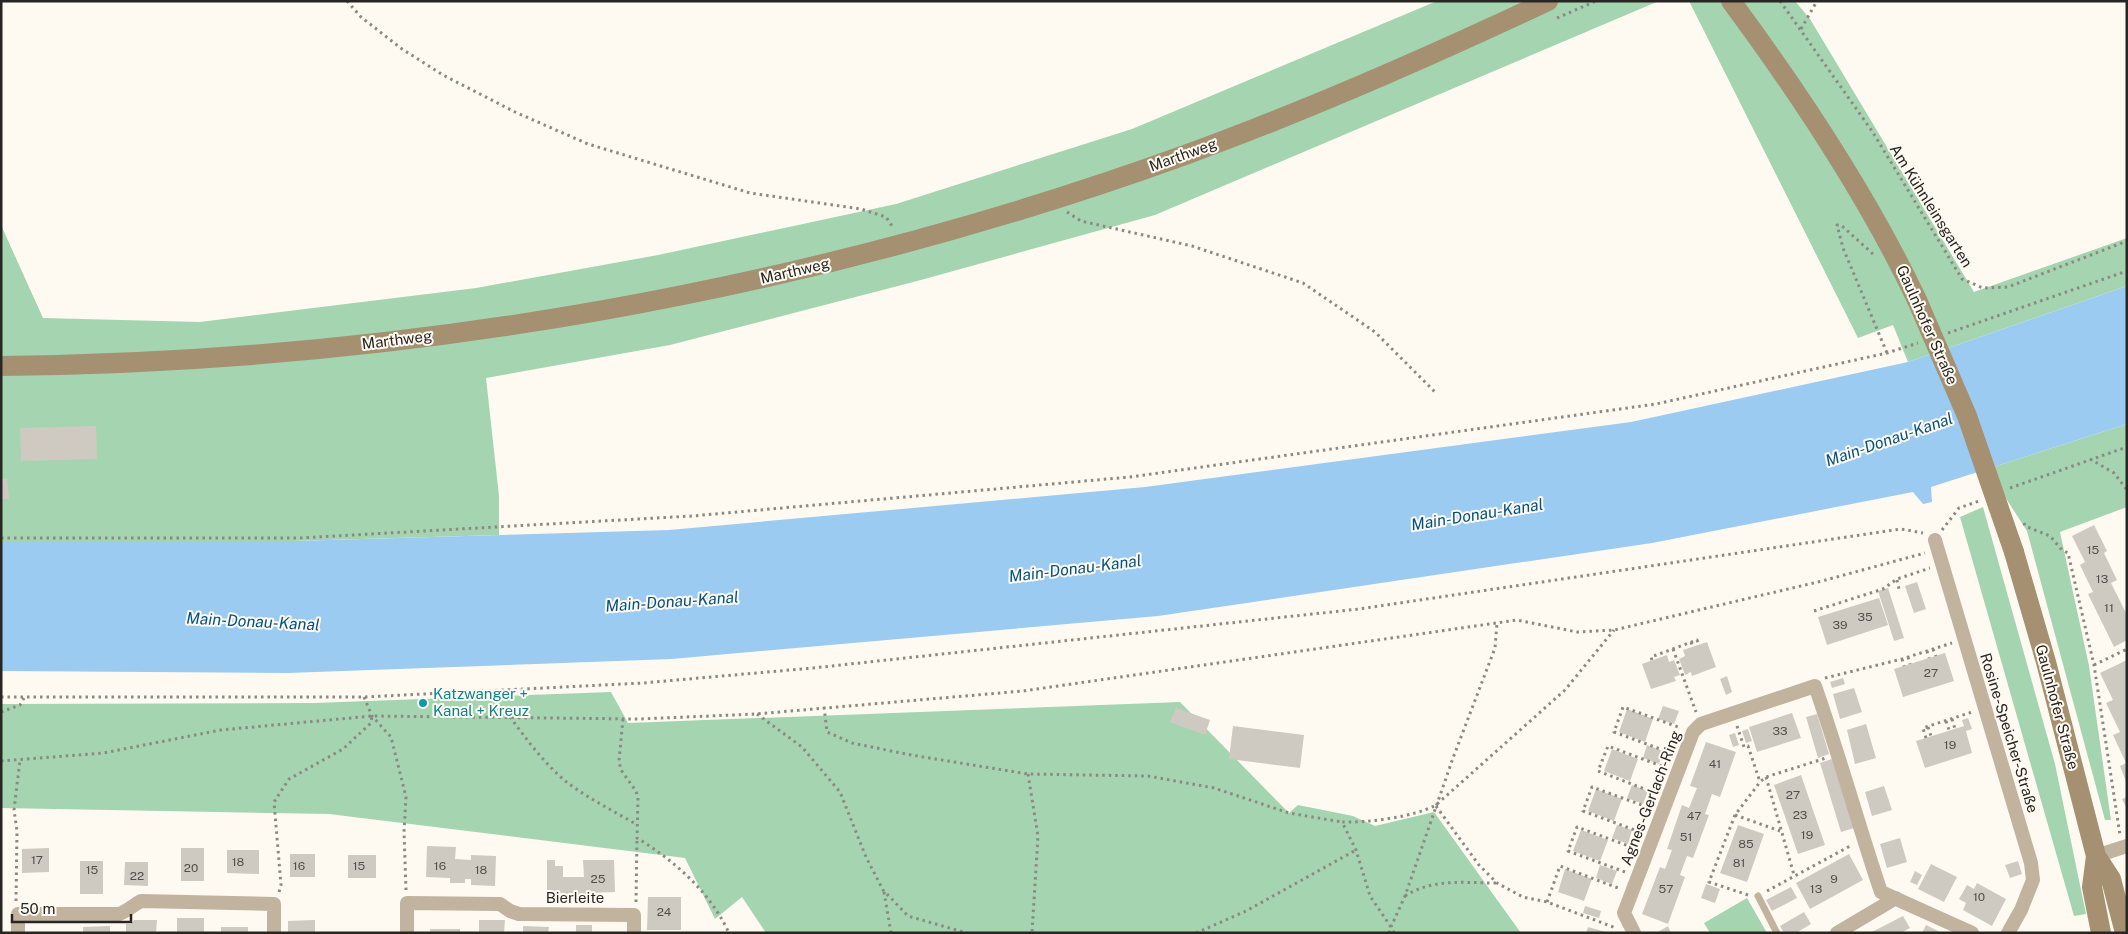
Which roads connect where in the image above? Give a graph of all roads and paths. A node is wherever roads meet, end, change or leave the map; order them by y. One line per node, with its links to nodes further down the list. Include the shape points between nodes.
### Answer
1 (347, 1): 11 (path, via 361,17 402,49 443,75 588,144 750,193 861,209 886,217)
2 (1548, 1): 11 (main road, Marthweg, via 1398,69 1228,139 1060,197)
3 (1596, 1): 7 (path)
4 (1731, 1): 88 (main road, Gaulnhofer Straße, bridge, via 1796,94 1894,253 1967,416 2014,552)
5 (1780, 1): 8 (path, Am Kühnleinsgarten)
6 (1817, 1): 8 (path)
7 (1581, 7)
8 (1801, 28): 10 (path, Am Kühnleinsgarten, via 1872,132 1962,279 1983,288 2008,287)
9 (1081, 221): 18 (path, via 1192,246 1303,283 1375,332)
10 (2127, 242)
11 (904, 243): 17 (main road, Marthweg, via 661,300 446,334 162,361)
12 (1877, 258): 16 (path, via 1841,225 1837,226)
13 (2127, 271): 14 (path)
14 (1941, 336)
15 (1923, 341): 16 (path)
16 (1887, 353): 25 (path, via 1656,404 1130,477 692,516 309,538)
17 (1, 366)
18 (1437, 394)
19 (2127, 447): 20 (path)
20 (2090, 459): 21 (path); 22 (path, via 2114,472)
21 (2004, 490)
22 (2127, 490)
23 (1986, 498): 26 (path, via 1959,508)
24 (2025, 526): 47 (path, via 2050,536 2068,553)
25 (1, 538)
26 (1935, 540): 27 (street, Rosine-Speicher-Straße); 32 (path, via 1928,552 1822,581); 51 (path, via 1921,532 1901,529 1359,609 813,668 643,682)
27 (1942, 564): 28 (path); 33 (street, Rosine-Speicher-Straße)
28 (1897, 579): 29 (path); 30 (path, via 1883,589)
29 (1900, 589)
30 (1814, 611)
31 (1497, 623): 32 (path, via 1517,620 1577,632); 53 (path, via 1023,692); 76 (path, via 1495,648)
32 (1614, 630): 76 (path, via 1565,690)
33 (1964, 639): 38 (path); 54 (street, Rosine-Speicher-Straße)
34 (1691, 642): 35 (path, via 1697,640); 36 (path); 37 (path)
35 (1699, 645)
36 (1693, 647)
37 (1673, 649): 45 (path, via 1651,657); 63 (path)
38 (1933, 649): 40 (path); 41 (path)
39 (2127, 649): 47 (path)
40 (1927, 651): 42 (path); 43 (path)
41 (1936, 656)
42 (1908, 657): 44 (path); 46 (path)
43 (1929, 658)
44 (1902, 659): 48 (path); 49 (path, via 1822,679)
45 (1652, 660)
46 (1910, 664)
47 (2094, 665): 85 (path)
48 (1904, 666)
49 (1815, 686): 56 (street, Agnes-Gerlach-Ring); 67 (street)
50 (1, 697): 52 (path)
51 (364, 697): 52 (path); 58 (path)
52 (24, 698): 55 (path, via 20,705)
53 (824, 707): 57 (path); 72 (path, via 827,732 852,743)
54 (1985, 708): 60 (path); 119 (street, Rosine-Speicher-Straße, via 2031,862 2033,880)
55 (1, 712)
56 (1733, 713): 63 (street, Agnes-Gerlach-Ring); 74 (path)
57 (756, 714): 61 (path); 92 (path, via 802,747 840,792)
58 (372, 716): 59 (path); 69 (path, via 221,730 103,753); 98 (path, via 391,737 406,797); 99 (path, via 371,723 342,749 289,779 274,802 282,885)
59 (510, 717): 61 (path); 80 (path, via 531,745 568,783)
60 (1952, 719): 62 (path); 64 (path)
61 (623, 720): 80 (path, via 619,761 638,798)
62 (1946, 721): 65 (path); 66 (path, via 1928,727)
63 (1697, 728): 68 (street, Agnes-Gerlach-Ring); 68 (path, via 1623,707 1614,732)
64 (1955, 729)
65 (1949, 730)
66 (1928, 737)
67 (1839, 754): 73 (path); 84 (street)
68 (1683, 757): 71 (street, Agnes-Gerlach-Ring)
69 (20, 760): 70 (path); 100 (path, via 14,810)
70 (1, 761)
71 (1677, 772): 75 (street, Agnes-Gerlach-Ring); 75 (path, via 1608,746 1598,771)
72 (1028, 774): 79 (path, via 1148,776 1214,788 1289,813); 111 (path, via 1038,836)
73 (1766, 777): 74 (path); 81 (path)
74 (1760, 782): 78 (path)
75 (1668, 798): 77 (street, Agnes-Gerlach-Ring)
76 (1436, 805): 79 (path, via 1424,811); 91 (path, via 1479,865); 94 (path)
77 (1662, 812): 82 (street, Agnes-Gerlach-Ring); 82 (path, via 1592,787 1583,811)
78 (1736, 815): 81 (path); 95 (path, via 1709,882 1755,898)
79 (1342, 822): 86 (path)
80 (636, 824): 83 (path)
81 (1781, 832): 89 (path)
82 (1653, 836): 87 (street, Agnes-Gerlach-Ring)
83 (637, 838): 101 (path); 108 (path, via 686,874 722,917)
84 (1863, 839): 89 (path); 96 (street, via 1882,892)
85 (2124, 847): 88 (street)
86 (1356, 850): 102 (path, via 1370,896); 112 (path, via 1246,912)
87 (1647, 853): 90 (street, Agnes-Gerlach-Ring); 90 (path, via 1576,827 1568,851)
88 (2096, 856): 120 (main road, Gaulnhofer Straße, via 2092,887); 121 (main road, Gaulnhofer Straße, via 2111,879)
89 (1794, 875): 95 (path)
90 (1638, 877): 93 (street, Agnes-Gerlach-Ring)
91 (1497, 883): 94 (path, via 1433,884 1419,887); 97 (path, via 1523,897)
92 (883, 890): 109 (path); 110 (path, via 908,916)
93 (1631, 893): 97 (path, via 1560,866); 115 (street, Agnes-Gerlach-Ring, via 1624,913)
94 (1405, 896): 102 (path)
95 (1758, 896): 116 (lane)
96 (1896, 898): 117 (street); 118 (street)
97 (1547, 902): 103 (path)
98 (407, 903): 101 (street, Bierleite, via 500,904 519,914); 106 (street)
99 (274, 904): 100 (street, via 141,901 119,914); 105 (street)
100 (18, 914): 104 (street)
101 (634, 914): 107 (street)
102 (1391, 927): 113 (path); 114 (path)
103 (1619, 929)
104 (18, 933)
105 (274, 933)
106 (407, 933)
107 (634, 933)
108 (729, 933)
109 (891, 933)
110 (967, 933)
111 (1032, 933)
112 (1196, 933)
113 (1389, 933)
114 (1394, 933)
115 (1634, 933)
116 (1777, 933)
117 (1837, 933)
118 (1972, 933)
119 (2008, 933)
120 (2101, 933)
121 (2125, 933)

